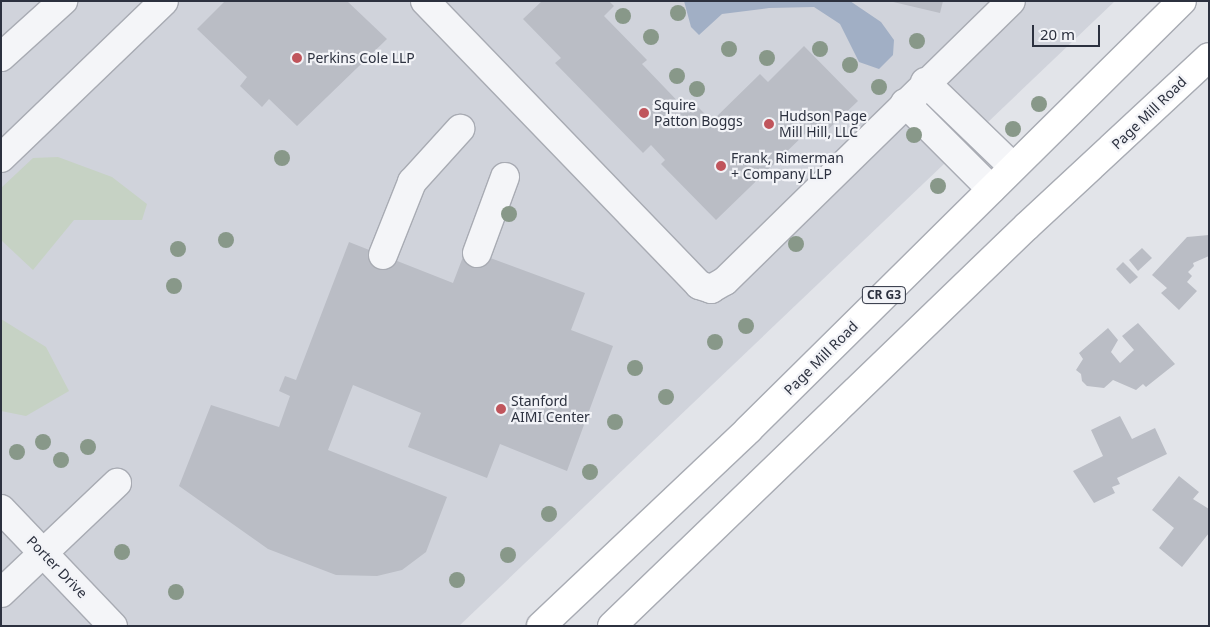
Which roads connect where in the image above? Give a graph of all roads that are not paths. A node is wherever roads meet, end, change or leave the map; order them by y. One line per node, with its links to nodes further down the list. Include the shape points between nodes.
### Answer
1 (64, 1): 6 (street)
2 (164, 1): 11 (street)
3 (425, 1): 9 (street, via 699,285 711,289 725,281)
4 (1011, 1): 8 (street)
5 (1182, 1): 12 (main road, Page Mill Road / CR G3)
6 (1, 57)
7 (1209, 57): 23 (main road, Page Mill Road, via 1026,226)
8 (925, 82): 9 (street); 12 (street)
9 (906, 103): 14 (street)
10 (460, 129): 16 (street, via 412,182)
11 (1, 158)
12 (1013, 167): 14 (main road, Page Mill Road / CR G3)
13 (506, 177): 15 (street)
14 (991, 189): 22 (main road, Page Mill Road / CR G3, via 748,430)
15 (477, 253)
16 (383, 255)
17 (117, 483): 19 (street)
18 (1, 509): 19 (street, Porter Drive)
19 (43, 553): 20 (street); 21 (street, Porter Drive)
20 (1, 593)
21 (113, 626)
22 (541, 626)
23 (612, 626)

